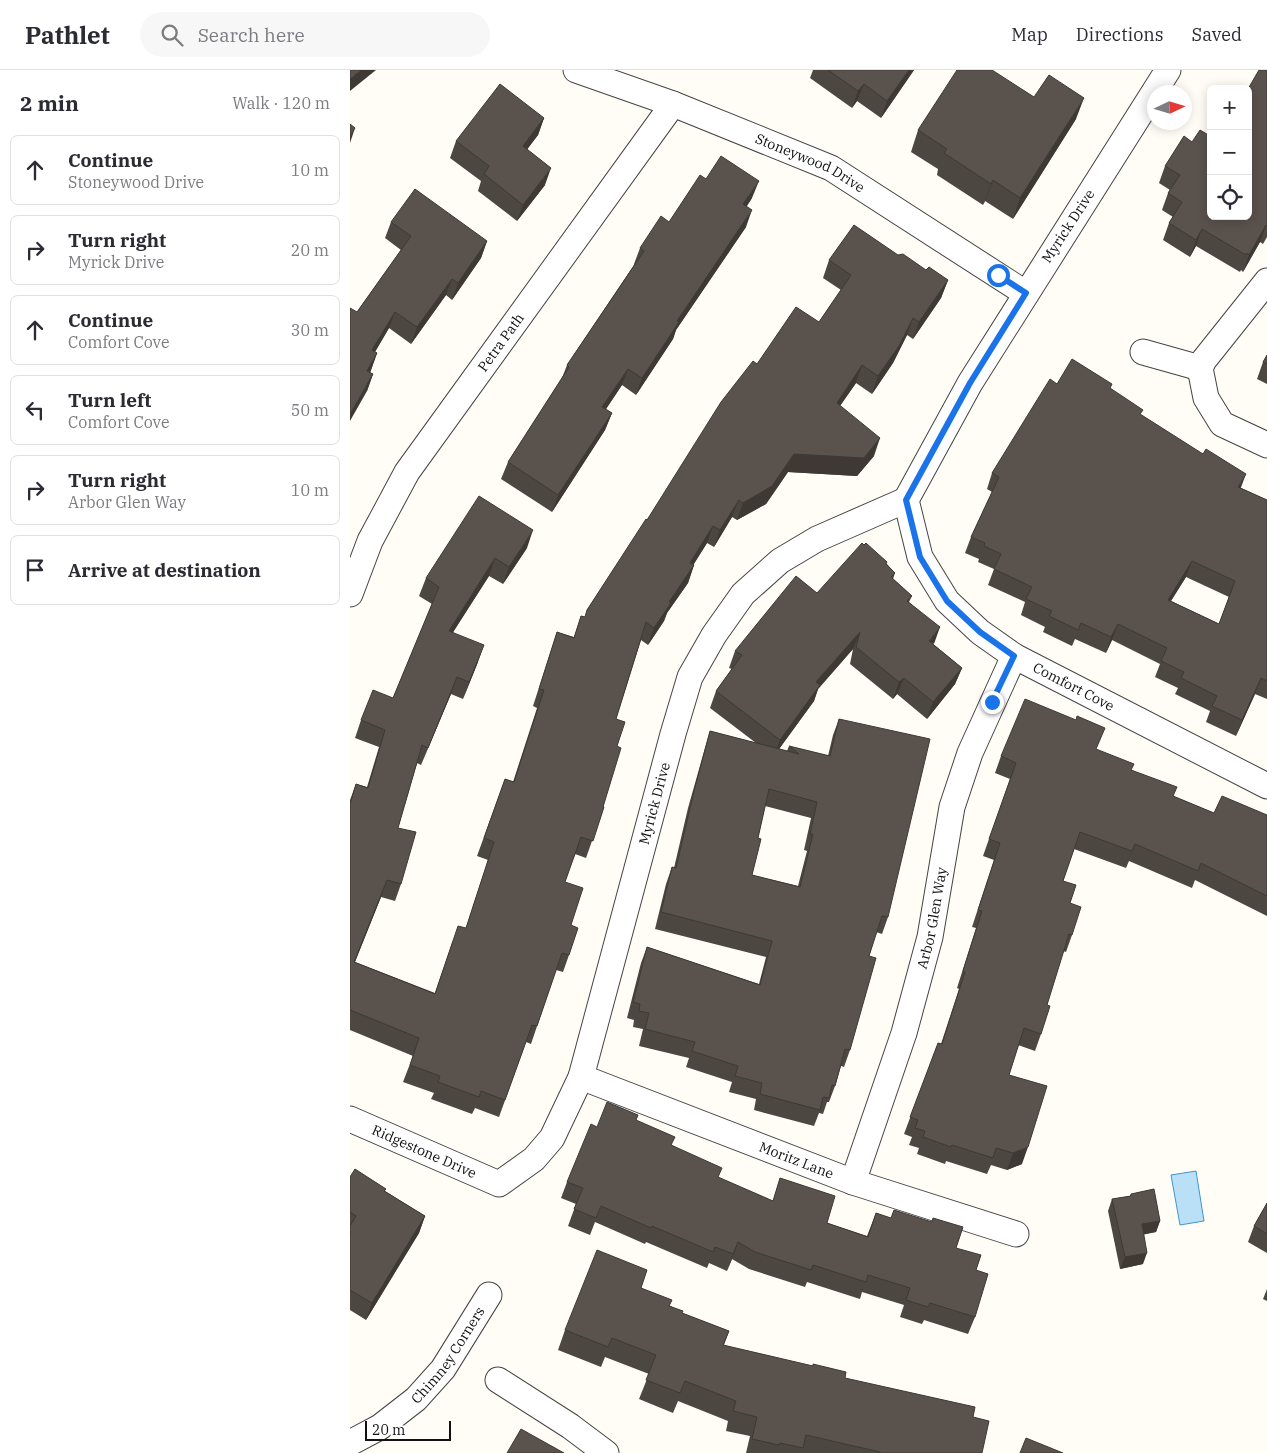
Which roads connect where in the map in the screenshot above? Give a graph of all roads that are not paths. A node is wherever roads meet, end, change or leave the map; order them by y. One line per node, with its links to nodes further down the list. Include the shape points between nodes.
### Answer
1 (576, 70): 3 (street, Stoneywood Drive)
2 (1168, 70): 5 (street, Myrick Drive)
3 (673, 104): 5 (street, Stoneywood Drive, via 831,168); 10 (street, Petra Path, via 408,472 370,541)
4 (1267, 281): 7 (street)
5 (1026, 293): 9 (street, Myrick Drive, via 970,383)
6 (1143, 352): 7 (street)
7 (1200, 368): 8 (street, via 1206,398 1222,424)
8 (1267, 445)
9 (906, 500): 11 (street, Comfort Cove, via 920,557 947,601 980,632); 13 (street, Myrick Drive, via 817,538 780,561 743,594 694,669 672,734)
10 (350, 594)
11 (1014, 656): 12 (street, Comfort Cove); 15 (street, Arbor Glen Way, via 970,753 952,807 930,937 904,1033)
12 (1267, 786)
13 (581, 1077): 15 (street, Moritz Lane); 16 (street, Myrick Drive, via 552,1138 534,1159)
14 (350, 1119): 16 (street, Ridgestone Drive)
15 (853, 1182): 17 (street, Moritz Lane)
16 (499, 1184)
17 (1016, 1234)
18 (489, 1295): 20 (street, Chimney Corners, via 442,1369 416,1399 380,1427)
19 (498, 1380): 21 (street)
20 (350, 1443)
21 (606, 1453)

